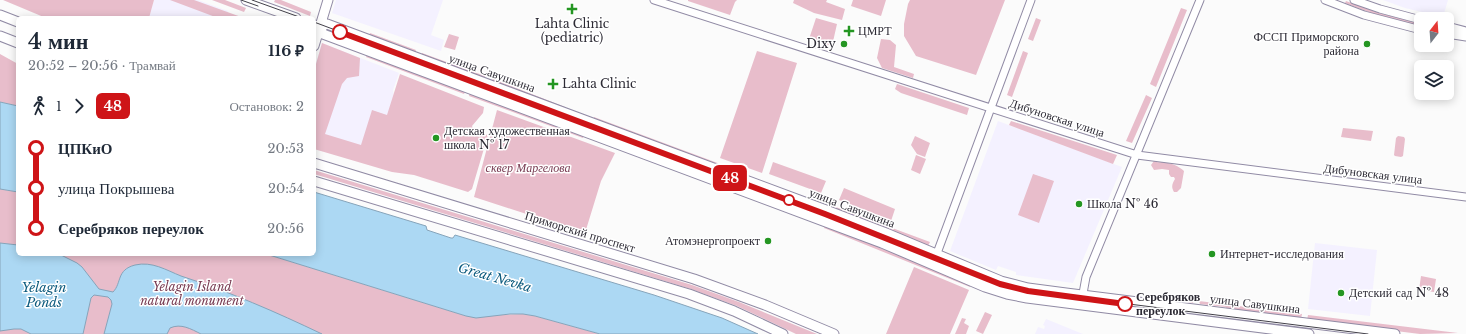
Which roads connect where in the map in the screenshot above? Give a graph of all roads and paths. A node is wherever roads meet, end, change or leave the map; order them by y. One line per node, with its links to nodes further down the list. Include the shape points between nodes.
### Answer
1 (246, 0): 9 (main road)
2 (328, 0): 12 (main road)
3 (654, 0): 20 (street, Дибуновская улица)
4 (1031, 0): 20 (street)
5 (1200, 0): 21 (street)
6 (1326, 0): 13 (street, via 1364,15)
7 (1354, 0): 10 (street)
8 (0, 15): 11 (main road)
9 (290, 16)
10 (1414, 18)
11 (16, 21)
12 (317, 26): 25 (main road, улица Савушкина, via 326,24 826,210); 26 (main road, улица Савушкина, via 323,34)
13 (1414, 28)
14 (1454, 28): 15 (street)
15 (1466, 31)
16 (1454, 35): 18 (street)
17 (0, 36): 19 (main road)
18 (1466, 37)
19 (16, 42)
20 (991, 109): 21 (street, Дибуновская улица); 25 (street)
21 (1137, 155): 24 (street, Дибуновская улица); 27 (street, via 1086,277)
22 (316, 164): 30 (main road, Приморский проспект, via 694,279)
23 (316, 182): 29 (main road, via 689,294)
24 (1466, 196)
25 (936, 254): 26 (street); 27 (main road, улица Савушкина, via 1007,283)
26 (933, 264): 28 (main road, улица Савушкина, via 1007,294)
27 (1083, 295): 28 (street); 32 (main road, улица Савушкина)
28 (1081, 305): 31 (main road, улица Савушкина)
29 (783, 334)
30 (834, 334)
31 (1309, 334)
32 (1395, 334)

